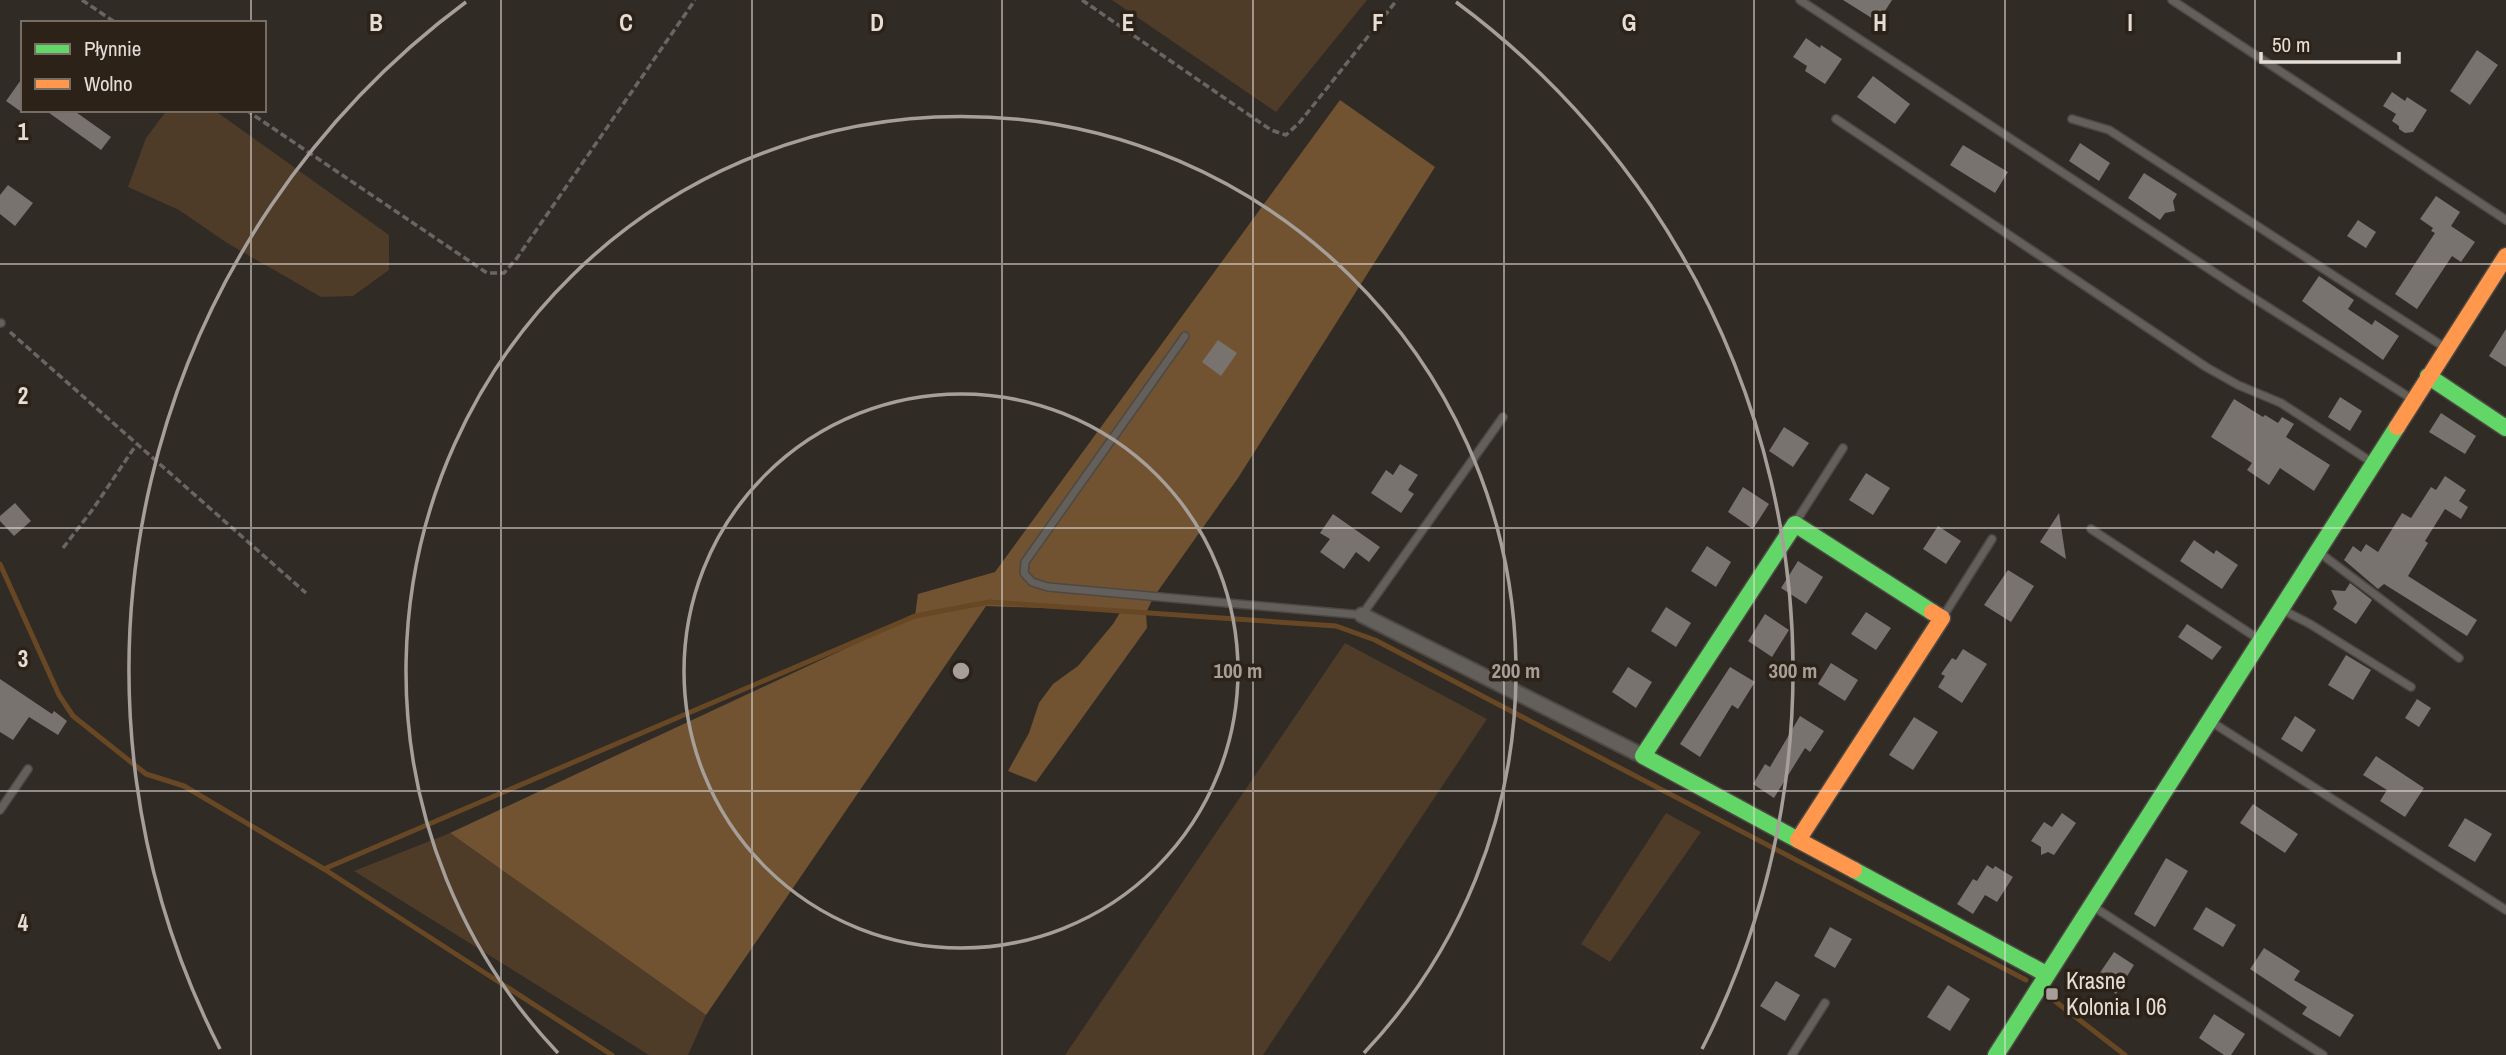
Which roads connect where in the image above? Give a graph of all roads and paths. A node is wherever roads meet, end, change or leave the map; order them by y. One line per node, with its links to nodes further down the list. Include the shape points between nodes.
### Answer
1 (82, 0): 7 (path)
2 (695, 0): 8 (path, via 503,273 487,273)
3 (1082, 0): 4 (path, via 1271,130 1286,135)
4 (1397, 0)
5 (1800, 0): 17 (lane)
6 (2172, 0): 11 (lane)
7 (113, 21)
8 (249, 112)
9 (1836, 119): 22 (lane, via 2206,367 2281,403)
10 (2072, 119): 15 (lane, via 2109,130)
11 (2506, 220)
12 (2506, 256): 15 (street)
13 (0, 323): 20 (path)
14 (1185, 337): 30 (lane, via 1026,562 1024,573 1032,582 1048,587)
15 (2446, 349): 16 (street)
16 (2428, 376): 17 (street); 19 (street)
17 (2413, 400): 22 (street)
18 (1503, 416): 30 (lane)
19 (2506, 428)
20 (136, 445): 26 (path); 28 (path)
21 (1843, 448): 23 (lane)
22 (2373, 463): 27 (street)
23 (1795, 524): 31 (street); 36 (street)
24 (2091, 529): 32 (lane)
25 (1992, 539): 31 (lane)
26 (63, 548)
27 (2318, 551): 29 (street); 33 (lane)
28 (306, 593)
29 (2281, 609): 32 (street); 34 (lane)
30 (1362, 615): 36 (street)
31 (1942, 618): 39 (street)
32 (2260, 641): 35 (street)
33 (2459, 658)
34 (2412, 687)
35 (2210, 721): 40 (street); 41 (lane)
36 (1643, 756): 39 (street)
37 (28, 769): 38 (lane)
38 (0, 810)
39 (1798, 840): 42 (street)
40 (2091, 905): 42 (street); 46 (lane)
41 (2506, 910)
42 (2046, 974): 45 (street)
43 (1825, 1003): 44 (lane)
44 (1792, 1055)
45 (1996, 1055)
46 (2323, 1055)

